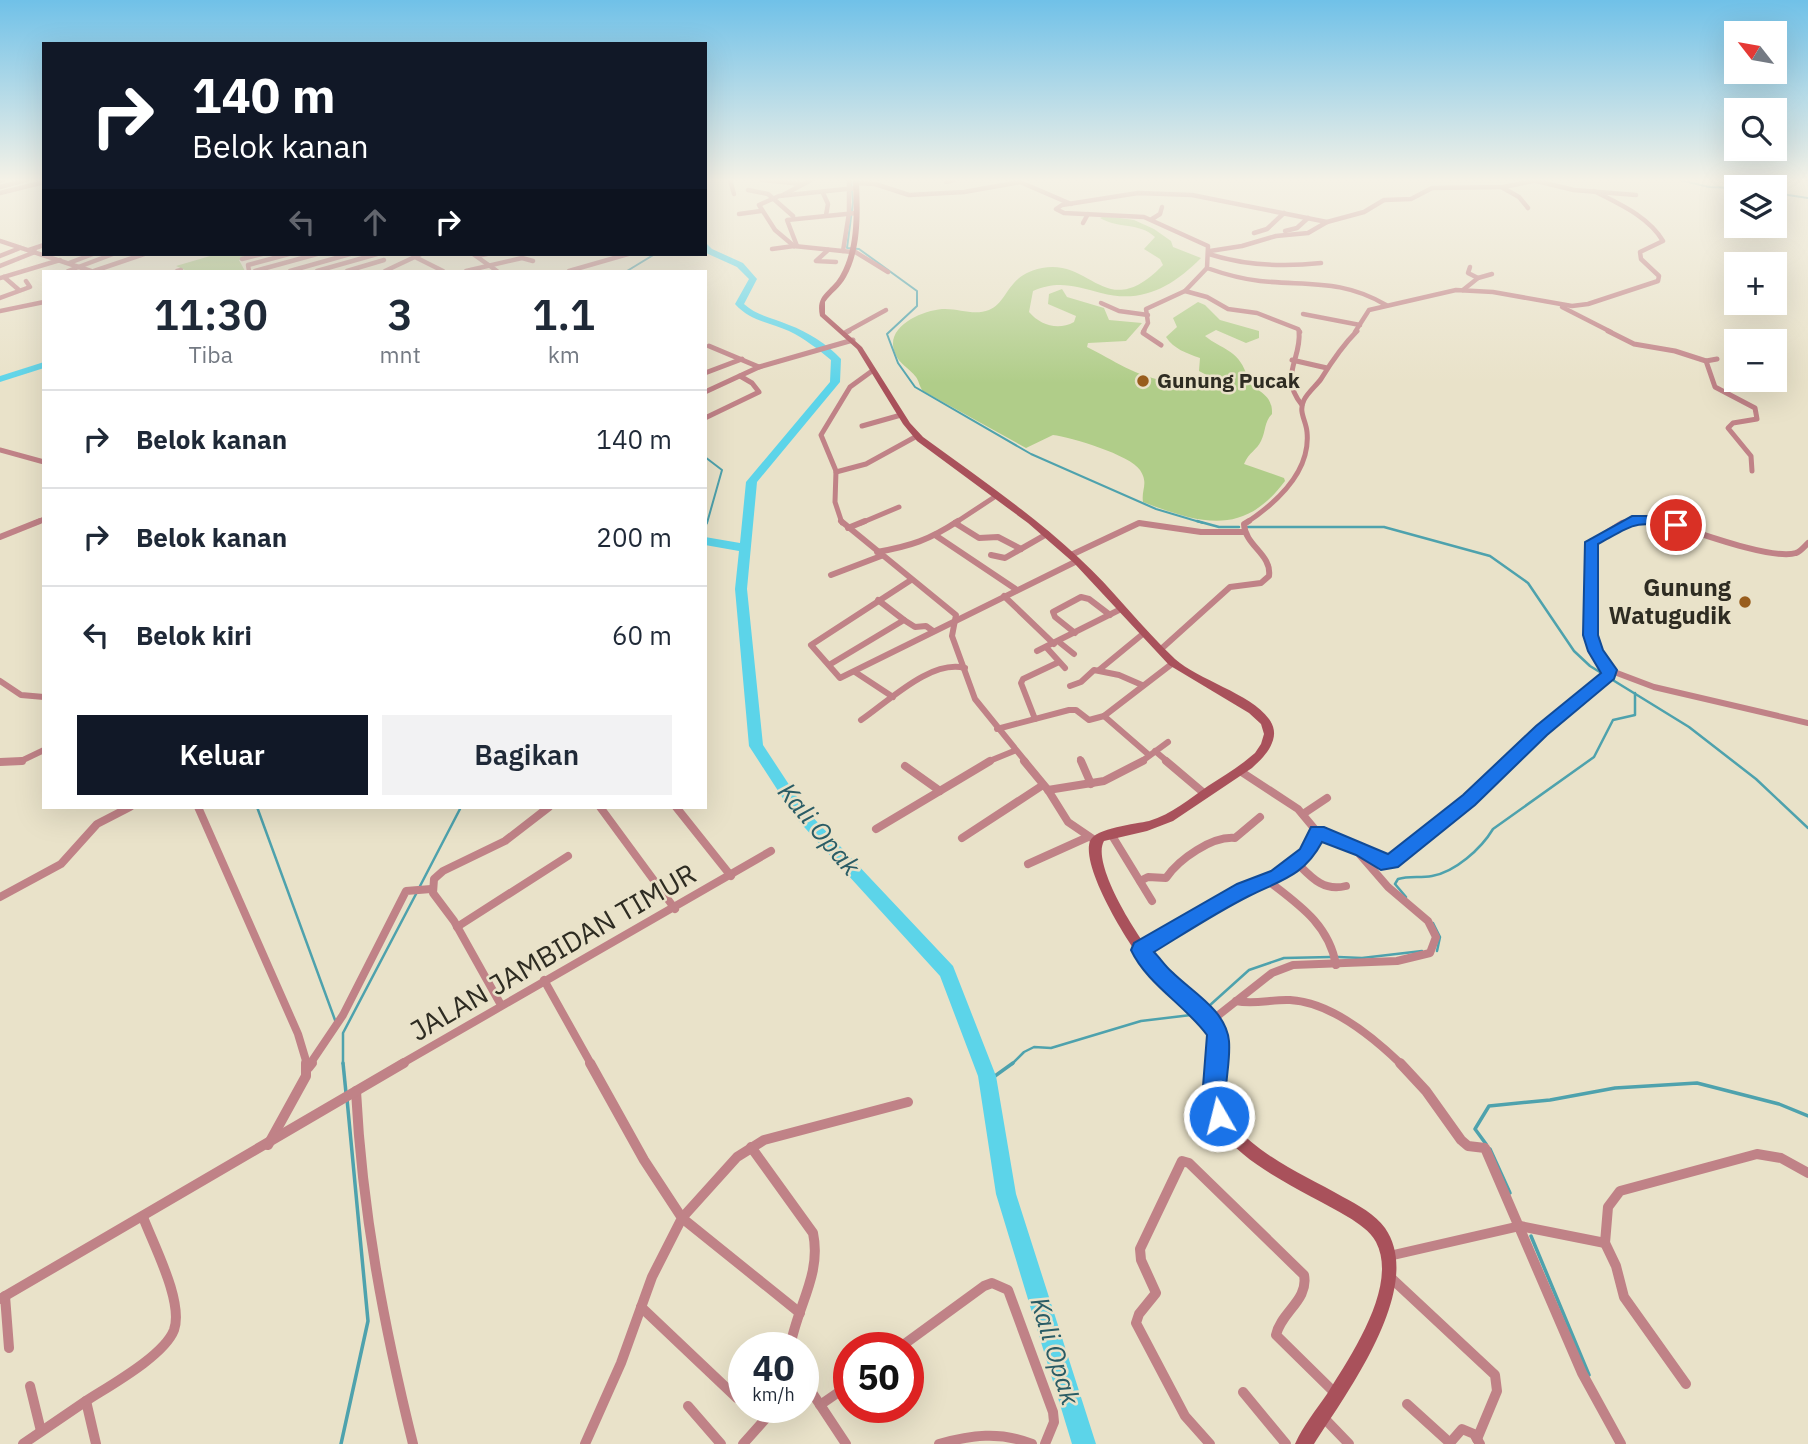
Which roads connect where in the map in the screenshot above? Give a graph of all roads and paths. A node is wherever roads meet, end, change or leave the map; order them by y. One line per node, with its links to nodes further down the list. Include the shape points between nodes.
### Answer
1 (38, 247): 11 (street)
2 (785, 247): 8 (street)
3 (807, 247): 9 (street)
4 (1208, 247): 13 (street)
5 (1235, 247): 13 (street)
6 (1647, 247): 72 (street, via 1640,255 1659,279 1588,304)
7 (20, 248): 11 (street); 15 (street)
8 (772, 249)
9 (828, 250): 10 (street); 35 (street, via 816,261)
10 (850, 250): 60 (street); 78 (main road, via 843,278 820,307 825,319)
11 (28, 251): 12 (street)
12 (36, 252): 14 (street); 37 (street)
13 (1210, 252): 36 (street, via 1231,262 1282,267); 44 (street)
14 (42, 253)
15 (0, 256)
16 (51, 256): 32 (street)
17 (88, 256): 38 (street)
18 (108, 256): 41 (street)
19 (138, 256): 47 (street)
20 (254, 256): 30 (street)
21 (283, 256): 48 (street, via 248,265)
22 (294, 256): 31 (street)
23 (310, 256): 31 (street)
24 (343, 256): 40 (street)
25 (370, 256): 52 (street)
26 (379, 256): 33 (street)
27 (476, 256): 39 (street)
28 (621, 256): 59 (street)
29 (415, 257): 42 (street); 56 (street)
30 (242, 259)
31 (299, 259): 40 (street); 49 (street)
32 (60, 260): 38 (street); 62 (street)
33 (384, 260): 42 (street); 53 (street)
34 (533, 261): 39 (street, via 522,258)
35 (836, 262)
36 (1321, 263)
37 (1, 264)
38 (68, 264): 41 (street)
39 (489, 265): 57 (street); 58 (street)
40 (308, 266): 50 (street); 51 (street)
41 (79, 267): 45 (street); 46 (street)
42 (393, 267): 54 (street); 55 (street)
43 (1470, 267): 63 (street, via 1468,273)
44 (1207, 268): 67 (street); 71 (street, via 1258,281 1334,283 1367,292)
45 (71, 270)
46 (90, 270)
47 (96, 270)
48 (249, 270)
49 (259, 270)
50 (294, 270)
51 (314, 270)
52 (319, 270)
53 (350, 270)
54 (387, 270)
55 (399, 270)
56 (441, 270)
57 (470, 270)
58 (496, 270)
59 (572, 270)
60 (888, 272)
61 (1492, 274): 63 (street)
62 (2, 278): 65 (street)
63 (1478, 278): 66 (street)
64 (26, 281): 68 (street, via 30,287)
65 (19, 289)
66 (1463, 290): 71 (street); 72 (street)
67 (1185, 291): 76 (street, via 1149,306); 83 (street, via 1228,309 1293,326 1300,333)
68 (0, 298)
69 (42, 302): 74 (street)
70 (1101, 303): 76 (street)
71 (1386, 305): 77 (street, via 1369,310)
72 (1559, 305): 84 (street, via 1634,344)
73 (886, 310): 78 (street)
74 (0, 311)
75 (1303, 314): 77 (street)
76 (1148, 315): 79 (street, via 1143,333)
77 (1360, 325): 86 (street)
78 (849, 337): 85 (street); 87 (main road)
79 (1161, 345)
80 (707, 348): 81 (street, via 722,349)
81 (742, 359): 85 (street); 88 (street)
82 (1717, 359): 84 (street)
83 (1292, 360): 86 (street); 93 (street, via 1290,388)
84 (1706, 361): 100 (street, via 1715,387 1755,408 1757,419 1728,428 1751,456)
85 (758, 367): 89 (street)
86 (1328, 368): 93 (street)
87 (872, 371): 94 (main road); 101 (street, via 848,389 821,435)
88 (707, 372)
89 (740, 376): 91 (street); 95 (street, via 759,392)
90 (707, 386): 91 (street)
91 (713, 389): 92 (street)
92 (707, 391)
93 (1301, 405): 107 (street, via 1308,439 1302,465 1283,495 1246,521)
94 (901, 415): 96 (street); 97 (main road)
95 (707, 417)
96 (863, 426)
97 (918, 436): 101 (street, via 866,464); 102 (main road)
98 (0, 450): 99 (street)
99 (42, 462)
100 (1752, 471)
101 (836, 472): 106 (street, via 834,508)
102 (996, 496): 105 (street); 108 (main road)
103 (899, 507): 106 (street)
104 (42, 520): 110 (street)
105 (955, 523): 109 (street); 112 (street, via 979,538 998,537)
106 (848, 528): 113 (street)
107 (1244, 532): 115 (street, via 1208,533 1139,523); 129 (street, via 1268,563 1266,581 1230,587)
108 (1047, 534): 112 (street); 115 (main road)
109 (935, 535): 113 (street); 118 (street)
110 (0, 537)
111 (1808, 543): 137 (street, via 1798,553 1785,555 1659,520 1639,519 1622,523 1594,540 1590,545 1591,635)
112 (1021, 549): 114 (street, via 1006,558)
113 (879, 554): 116 (street); 117 (street)
114 (991, 555)
115 (1074, 558): 118 (street); 121 (main road)
116 (831, 575)
117 (911, 580): 120 (street); 122 (street)
118 (1017, 590): 119 (street)
119 (1004, 596): 122 (street); 127 (street)
120 (878, 600): 123 (street); 133 (street, via 813,643)
121 (1115, 612): 125 (street); 125 (street, via 1081,597 1053,612); 126 (main road)
122 (957, 618): 124 (street); 134 (street, via 952,636)
123 (904, 620): 124 (street); 133 (street)
124 (933, 631): 136 (street)
125 (1075, 633): 127 (street)
126 (1144, 633): 129 (main road); 135 (street)
127 (1056, 643): 128 (street); 131 (street)
128 (1046, 647): 130 (street); 144 (street, via 1062,665 1021,683)
129 (1160, 650): 132 (main road)
130 (1037, 651)
131 (1074, 654)
132 (1173, 663): 139 (street); 155 (main road, via 1263,720 1268,743)
133 (829, 665): 136 (street, via 840,678)
134 (965, 668): 142 (street, via 934,669); 147 (street, via 974,697)
135 (1099, 670): 139 (street); 140 (street)
136 (855, 672): 142 (street)
137 (1607, 675): 146 (street); 173 (street, via 1469,800 1392,862 1381,862)
138 (0, 681): 141 (street, via 21,695)
139 (1142, 685): 143 (street)
140 (1070, 686)
141 (42, 697)
142 (893, 697): 145 (street)
143 (1104, 716): 144 (street, via 1089,720 1073,709); 151 (street)
144 (1035, 719): 147 (street)
145 (861, 720)
146 (1808, 723)
147 (997, 729): 150 (street)
148 (1168, 742): 151 (street)
149 (42, 751): 153 (street, via 21,761)
150 (1014, 751): 157 (street); 158 (street)
151 (1152, 753): 156 (street, via 1133,768); 159 (street)
152 (1080, 759): 156 (street)
153 (0, 762)
154 (905, 765): 158 (street)
155 (1240, 771): 159 (main road); 166 (street)
156 (1091, 784): 157 (street)
157 (1046, 788): 171 (street); 172 (street, via 1068,822)
158 (940, 791): 168 (street)
159 (1205, 794): 170 (main road, via 1163,821)
160 (1327, 798): 166 (street)
161 (126, 809): 183 (street, via 97,824 61,864)
162 (199, 809): 193 (street, via 298,1034)
163 (547, 809): 182 (street, via 505,841 443,871)
164 (601, 809): 185 (street)
165 (678, 809): 178 (street)
166 (1303, 814): 169 (street)
167 (1260, 817): 180 (street, via 1235,838 1224,837 1191,855 1166,878)
168 (876, 829)
169 (1318, 832): 173 (street); 176 (street, via 1308,852)
170 (1111, 834): 172 (main road); 180 (street)
171 (962, 838)
172 (1092, 839): 177 (street); 187 (main road, via 1096,864)
173 (1352, 845): 188 (street, via 1388,887 1428,921 1436,937 1430,953 1420,957)
174 (771, 851): 178 (street, JALAN JAMBIDAN TIMUR)
175 (568, 856): 186 (street)
176 (1296, 862): 179 (street); 181 (street, via 1321,886)
177 (1028, 864)
178 (731, 876): 185 (street, JALAN JAMBIDAN TIMUR)
179 (1267, 880): 187 (street); 188 (street, via 1318,921)
180 (1140, 881): 184 (street)
181 (1346, 886)
182 (431, 889): 186 (street); 193 (street, via 406,891 343,1015)
183 (0, 897)
184 (1152, 901)
185 (676, 909): 189 (street, JALAN JAMBIDAN TIMUR)
186 (457, 927): 191 (street)
187 (1140, 950): 192 (main road)
188 (1336, 959): 190 (street, via 1281,968)
189 (544, 980): 191 (street, JALAN JAMBIDAN TIMUR); 200 (street, via 644,1160)
190 (1236, 1001): 192 (street); 201 (street, via 1254,1005 1272,999 1293,1000 1324,1009 1352,1025 1420,1083 1461,1140 1485,1148)
191 (501, 1005): 194 (street, JALAN JAMBIDAN TIMUR)
192 (1211, 1021): 203 (main road, via 1219,1044 1213,1099 1226,1128 1278,1169 1373,1226)
193 (308, 1068): 196 (street)
194 (353, 1092): 196 (street, JALAN JAMBIDAN TIMUR); 227 (street, via 366,1228)
195 (908, 1102): 197 (street, via 776,1135)
196 (267, 1145): 199 (street, JALAN JAMBIDAN TIMUR)
197 (751, 1147): 200 (street); 207 (street, via 817,1245 816,1270)
198 (1808, 1173): 202 (street, via 1781,1158 1757,1154 1620,1191 1611,1201)
199 (143, 1217): 205 (street, JALAN JAMBIDAN TIMUR); 217 (street, via 172,1298 174,1331 125,1375)
200 (682, 1218): 206 (street); 207 (street)
201 (1520, 1226): 202 (street); 203 (street); 240 (street, via 1582,1373)
202 (1605, 1243): 211 (street, via 1624,1297)
203 (1389, 1256): 204 (main road)
204 (1389, 1276): 215 (main road, via 1382,1311); 224 (street, via 1495,1375 1497,1391)
205 (2, 1297): 210 (street)
206 (641, 1307): 213 (street); 228 (street)
207 (800, 1313): 208 (street)
208 (795, 1332)
209 (921, 1332): 234 (street, via 984,1286 992,1283 1008,1290 1053,1412)
210 (9, 1348)
211 (1686, 1384)
212 (30, 1386): 223 (street)
213 (728, 1389)
214 (1243, 1392): 236 (street)
215 (1336, 1394): 221 (main road); 235 (street, via 1276,1335 1279,1323 1304,1290 1304,1275 1182,1161 1140,1250 1156,1293 1136,1323 1185,1416)
216 (833, 1396): 219 (street)
217 (86, 1401): 223 (street); 226 (street)
218 (1407, 1404): 239 (street)
219 (820, 1405): 231 (street)
220 (688, 1406): 229 (street)
221 (1321, 1416): 237 (main road); 238 (street)
222 (762, 1423): 230 (street)
223 (41, 1431): 225 (street)
224 (1478, 1441): 239 (street, via 1462,1429)
225 (23, 1444)
226 (96, 1444)
227 (413, 1444)
228 (585, 1444)
229 (721, 1444)
230 (743, 1444)
231 (846, 1444)
232 (939, 1444): 233 (street, via 983,1433)
233 (1032, 1444)
234 (1045, 1444)
235 (1210, 1444)
236 (1286, 1444)
237 (1304, 1444)
238 (1349, 1444)
239 (1449, 1444)
240 (1621, 1444)

